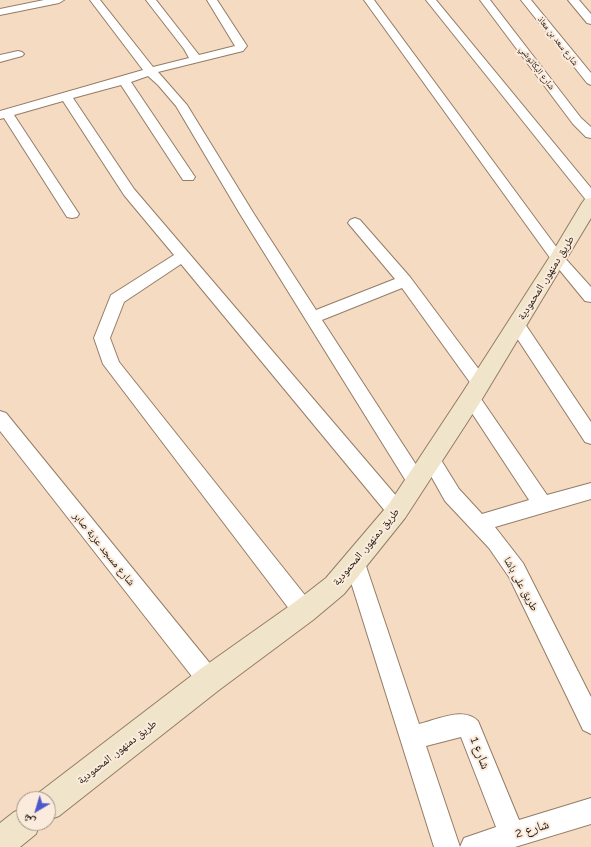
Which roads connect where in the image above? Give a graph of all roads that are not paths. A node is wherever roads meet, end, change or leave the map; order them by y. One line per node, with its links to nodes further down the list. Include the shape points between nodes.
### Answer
1 (59, 0): 10 (street)
2 (95, 0): 15 (street)
3 (151, 0): 14 (street)
4 (212, 0): 14 (street, via 241,46 239,49)
5 (369, 0): 27 (street)
6 (431, 0): 22 (street)
7 (485, 0): 20 (street, شارع البكاتوشي, via 577,121)
8 (526, 0): 17 (street, شارع سعد بن معاذ)
9 (573, 0): 11 (street)
10 (0, 12)
11 (591, 21)
12 (18, 54): 13 (street)
13 (0, 59)
14 (196, 60): 15 (street)
15 (150, 71): 16 (street); 30 (street, via 181,105)
16 (124, 80): 18 (street); 21 (street)
17 (591, 81)
18 (66, 96): 19 (street); 26 (street, via 129,192)
19 (3, 114): 24 (street)
20 (591, 134)
21 (188, 177)
22 (591, 197)
23 (591, 203): 27 (main road, طريق دمنهور, المحمودية)
24 (72, 214)
25 (355, 223): 28 (street)
26 (183, 256): 39 (street); 42 (street, via 117,299 102,338 111,364)
27 (558, 259): 29 (street); 31 (main road, طريق دمنهور, المحمودية)
28 (405, 281): 30 (street); 32 (street)
29 (591, 297)
30 (313, 317): 36 (street)
31 (516, 325): 32 (main road, طريق دمنهور, المحمودية); 34 (street)
32 (475, 390): 35 (main road, طريق دمنهور, المحمودية); 38 (street)
33 (0, 418): 43 (street, شارع مسجد عزبة صابر)
34 (591, 437)
35 (431, 460): 36 (main road, طريق دمنهور, المحمودية); 40 (street, طريق على باشا, via 452,495)
36 (416, 480): 39 (main road, طريق دمنهور, المحمودية)
37 (591, 491): 38 (street)
38 (543, 505): 40 (street)
39 (397, 511): 41 (main road, طريق دمنهور, المحمودية)
40 (479, 523): 44 (street, طريق على باشا, via 516,570)
41 (355, 563): 42 (main road, طريق دمنهور, المحمودية, via 335,586); 45 (street)
42 (304, 611): 43 (main road, طريق دمنهور, المحمودية)
43 (209, 680): 46 (main road, طريق دمنهور, المحمودية)
44 (591, 722)
45 (412, 738): 49 (street, شارع 1, via 461,725 467,726); 51 (street)
46 (56, 799)
47 (591, 812): 49 (street, شارع 2)
48 (16, 830): 50 (main road)
49 (512, 836): 52 (street, شارع 2)
50 (0, 843)
51 (448, 847)
52 (473, 847)

